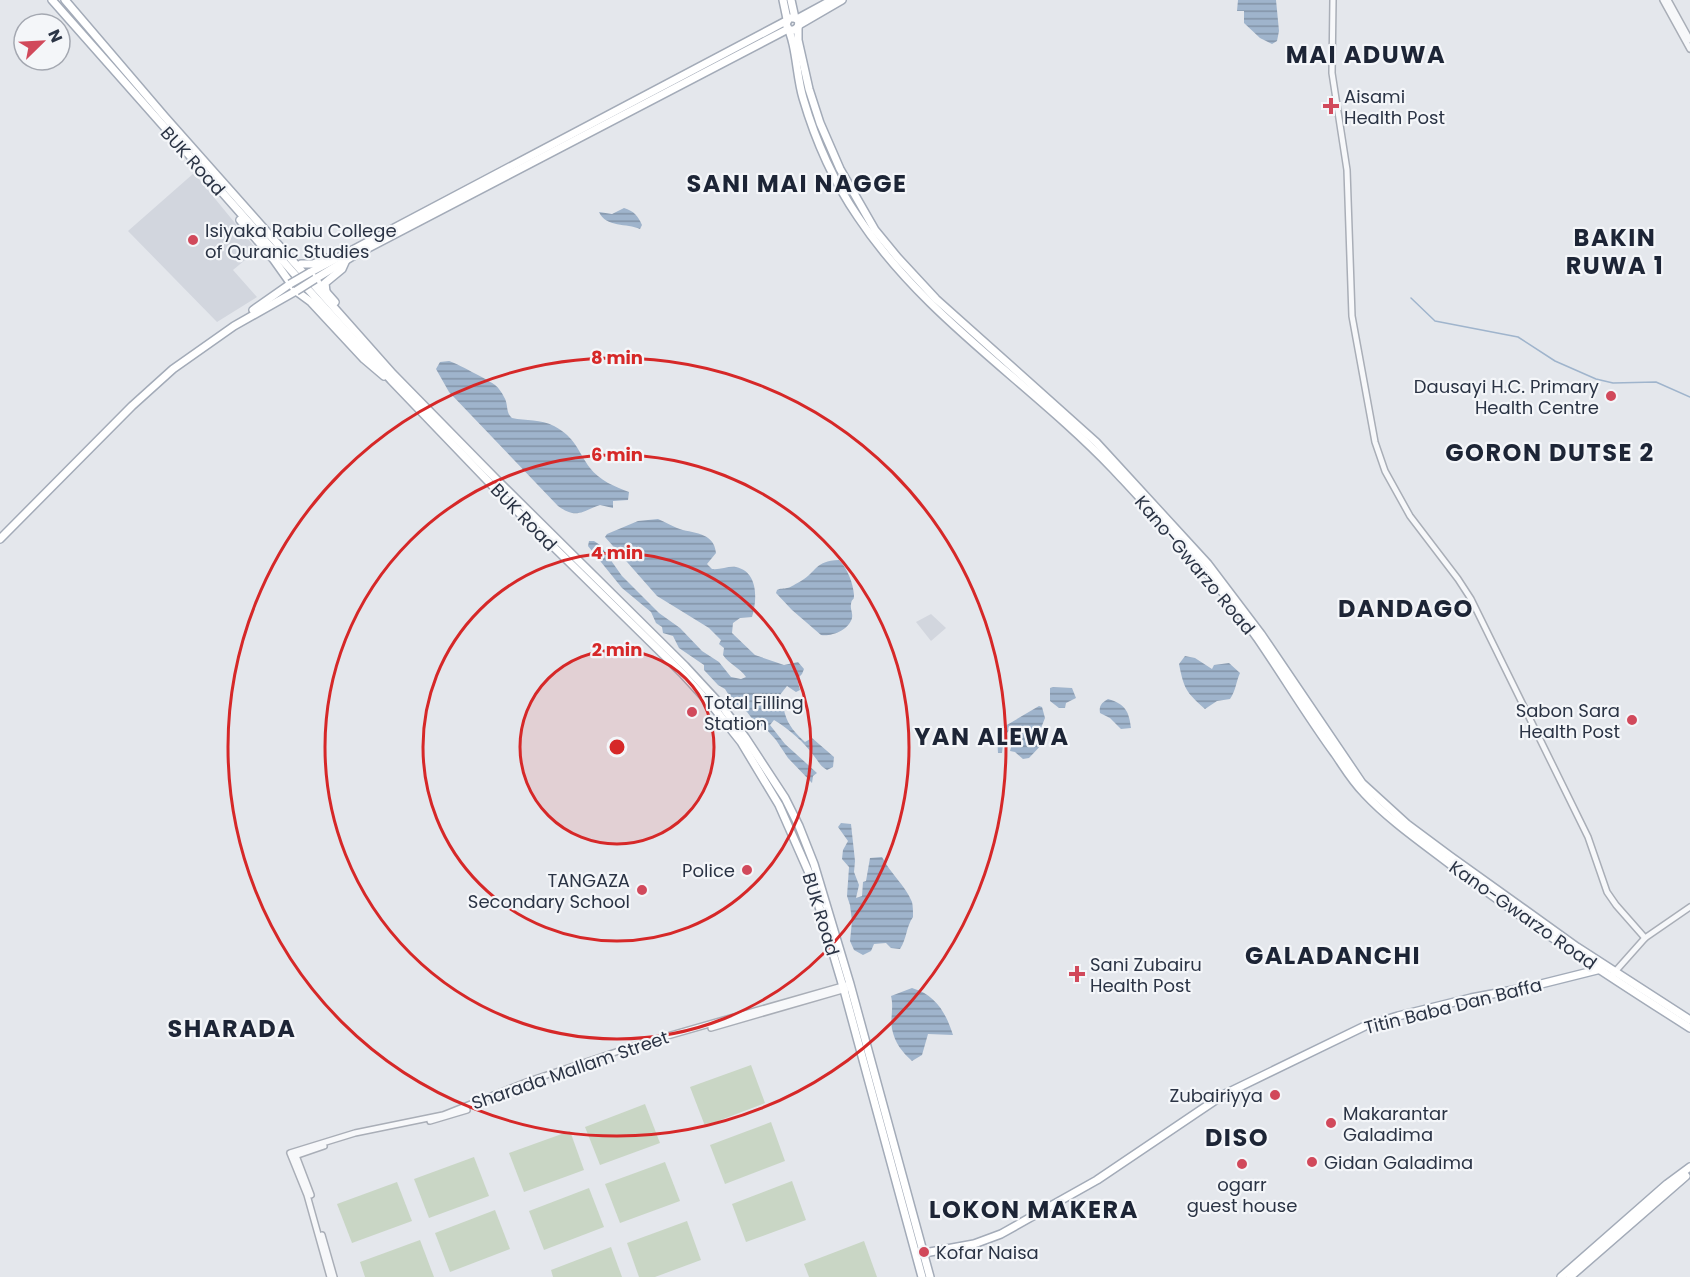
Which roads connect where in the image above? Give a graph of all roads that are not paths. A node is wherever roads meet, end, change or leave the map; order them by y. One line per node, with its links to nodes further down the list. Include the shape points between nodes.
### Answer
1 (52, 0): 14 (main road, BUK Road)
2 (65, 0): 13 (main road, BUK Road)
3 (783, 0): 10 (main road)
4 (791, 0): 10 (main road, Kano-Gwarzo Road)
5 (832, 0): 10 (main road)
6 (842, 0): 10 (main road)
7 (1333, 0): 27 (street, via 1332,73 1347,170 1353,316 1379,455 1410,516 1471,599 1588,837 1607,892)
8 (1663, 0): 12 (street)
9 (1668, 0): 11 (street)
10 (792, 23): 15 (main road); 28 (main road, Kano-Gwarzo Road, via 802,95 811,123 846,197 902,274 1105,462 1195,559 1248,625 1355,783 1374,803 1430,849)
11 (1690, 40)
12 (1690, 49)
13 (210, 168): 16 (main road); 22 (main road, BUK Road)
14 (210, 180): 19 (main road); 22 (main road, BUK Road)
15 (344, 257): 16 (main road); 17 (main road); 18 (main road); 21 (main road, via 342,269 325,283)
16 (301, 264): 17 (main road)
17 (309, 273): 18 (main road); 19 (main road, bridge)
18 (315, 279): 20 (main road, bridge); 21 (main road)
19 (290, 284): 20 (main road); 23 (main road, via 171,366 129,403)
20 (296, 291): 22 (main road, via 375,370); 23 (main road, via 234,326 173,369)
21 (327, 292): 22 (main road, via 380,352)
22 (392, 377): 30 (main road, BUK Road, via 685,666 734,720 799,826 814,864)
23 (63, 472): 24 (main road); 25 (main road)
24 (0, 532)
25 (0, 538)
26 (1690, 907): 27 (street)
27 (1645, 938): 29 (street)
28 (1603, 968): 29 (main road, Kano-Gwarzo Road); 35 (main road, Titin Baba Dan Baffa, via 1398,1016 1359,1029 1224,1095 1106,1174 1001,1233 974,1244)
29 (1613, 974): 31 (main road, Kano-Gwarzo Road); 32 (main road, Kano-Gwarzo Road)
30 (847, 987): 35 (main road, BUK Road); 36 (street, Sharada Mallam Street, via 643,1043 443,1115 355,1134 293,1154)
31 (1690, 1020)
32 (1690, 1028)
33 (1690, 1167): 39 (main road)
34 (1690, 1173): 40 (main road)
35 (920, 1253): 37 (main road, BUK Road); 38 (main road, BUK Road)
36 (332, 1277)
37 (922, 1277)
38 (930, 1277)
39 (1561, 1277)
40 (1570, 1277)

